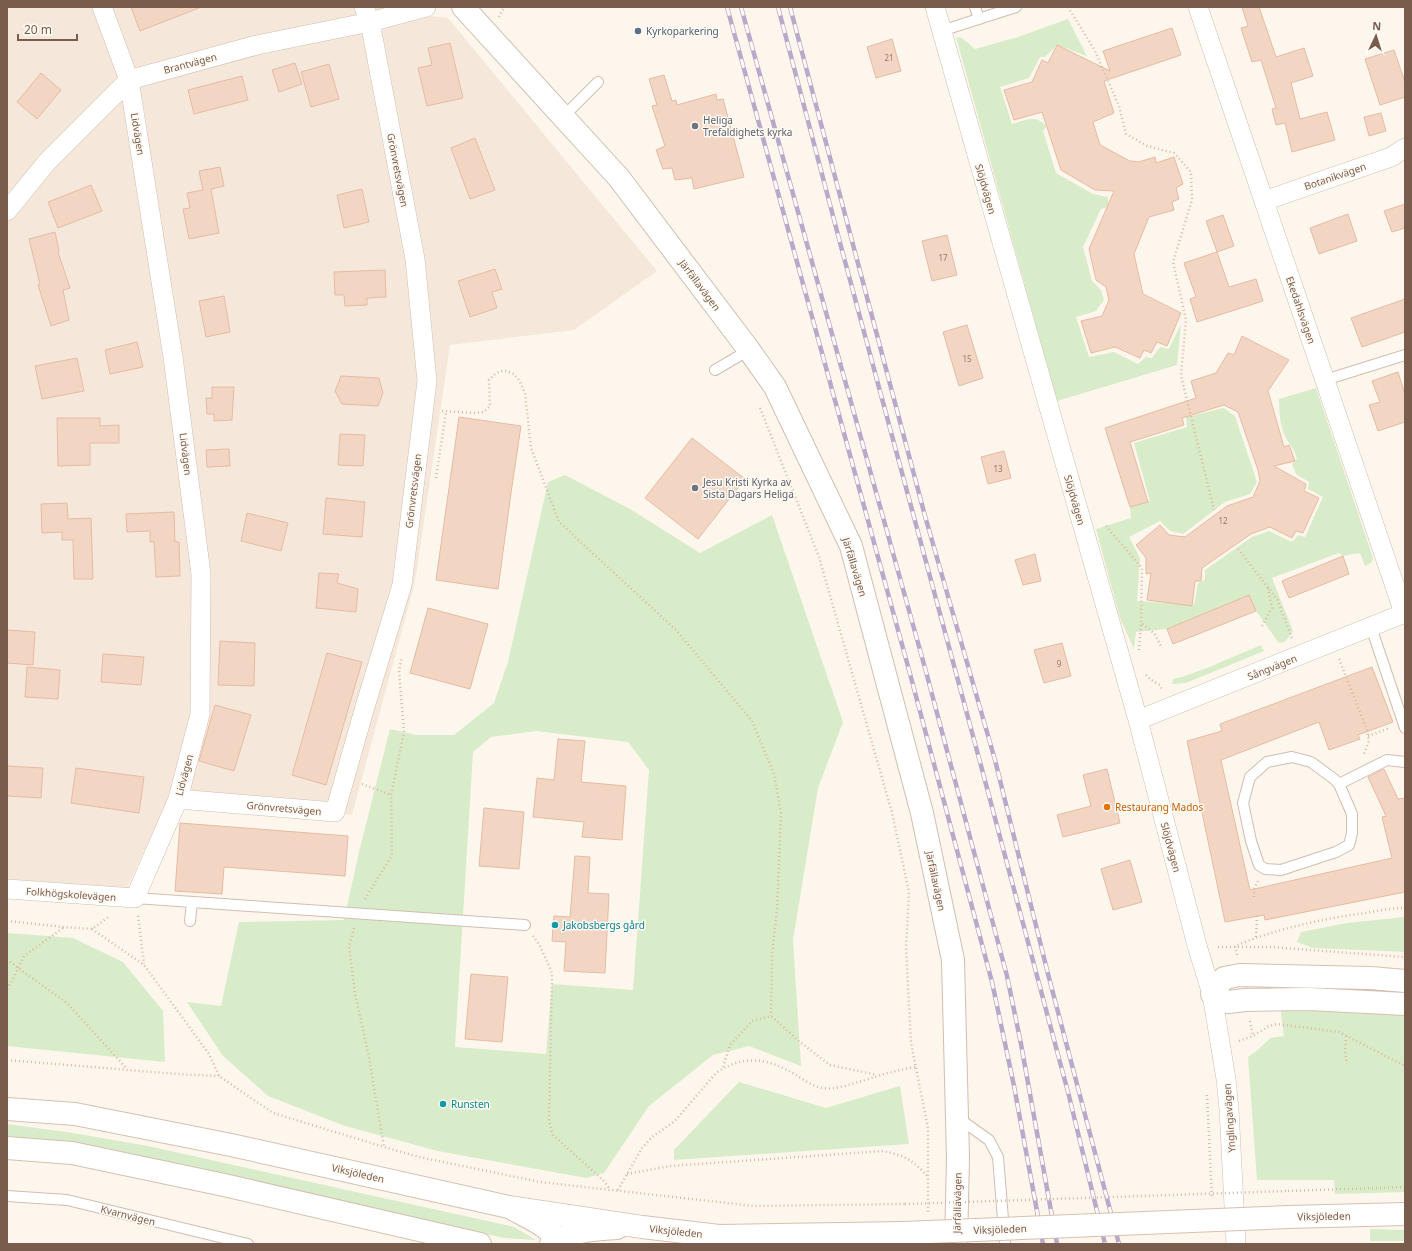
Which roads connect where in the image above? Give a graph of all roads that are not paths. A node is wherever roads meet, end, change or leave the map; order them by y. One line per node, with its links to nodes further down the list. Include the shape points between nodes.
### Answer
1 (102, 7): 11 (street, Lidvägen)
2 (426, 7): 8 (street, Brantvägen)
3 (464, 7): 13 (main road, Järfällavägen)
4 (934, 7): 10 (street, Slöjdvägen)
5 (975, 7): 9 (lane)
6 (1016, 7): 9 (lane)
7 (1198, 7): 15 (street, Ekedahlsvägen)
8 (367, 14): 11 (street, Brantvägen); 27 (street, Grönvretsvägen, via 415,259 427,381 402,585 335,812)
9 (978, 19): 10 (lane)
10 (941, 31): 23 (street, Slöjdvägen)
11 (129, 80): 16 (street, Brantvägen, via 47,162); 27 (street, Lidvägen, via 173,357 202,574 200,714)
12 (598, 82): 13 (lane)
13 (563, 117): 17 (main road, Järfällavägen, via 619,178)
14 (1405, 148): 15 (street, Botanikvägen, via 1391,157)
15 (1264, 201): 20 (street, Ekedahlsvägen)
16 (7, 211)
17 (749, 350): 19 (lane); 37 (main road, Järfällavägen, via 775,387 851,546 922,813 953,960)
18 (1405, 355): 20 (lane)
19 (715, 370)
20 (1325, 380): 21 (street, Ekedahlsvägen)
21 (1404, 613): 22 (street, Sångvägen)
22 (1370, 627): 23 (street, Sångvägen); 24 (lane)
23 (1138, 720): 34 (street, Slöjdvägen)
24 (1404, 725)
25 (1405, 762): 26 (lane, via 1387,760)
26 (1339, 784): 26 (lane, via 1311,762 1292,757 1267,762 1250,777 1243,803 1259,865 1265,869 1281,870 1336,852 1349,845 1352,814)
27 (178, 799): 29 (street, Lidvägen)
28 (7, 889): 29 (street, Folkhögskolevägen)
29 (135, 898): 30 (lane)
30 (192, 902): 31 (lane); 32 (lane)
31 (190, 921)
32 (525, 925)
33 (1405, 981): 34 (main road, via 1240,975 1224,978)
34 (1212, 994): 35 (main road, via 1228,1002 1309,999); 48 (street, Ynglingavägen, via 1229,1109)
35 (1405, 1004)
36 (7, 1109): 40 (main road, Viksjöleden, via 75,1114 200,1138)
37 (957, 1117): 46 (main road, Järfällavägen); 47 (lane, via 989,1140 998,1157)
38 (7, 1148): 45 (main road, via 72,1153)
39 (7, 1196): 44 (lane, Kvarnvägen, via 67,1200)
40 (509, 1207): 42 (main road, Viksjöleden); 43 (main road, via 542,1226)
41 (1405, 1214): 42 (main road, Viksjöleden, bridge, via 904,1233 719,1236)
42 (642, 1227): 43 (main road, via 585,1230)
43 (557, 1242)
44 (248, 1244)
45 (480, 1244)
46 (956, 1244)
47 (1005, 1244)
48 (1236, 1244)

